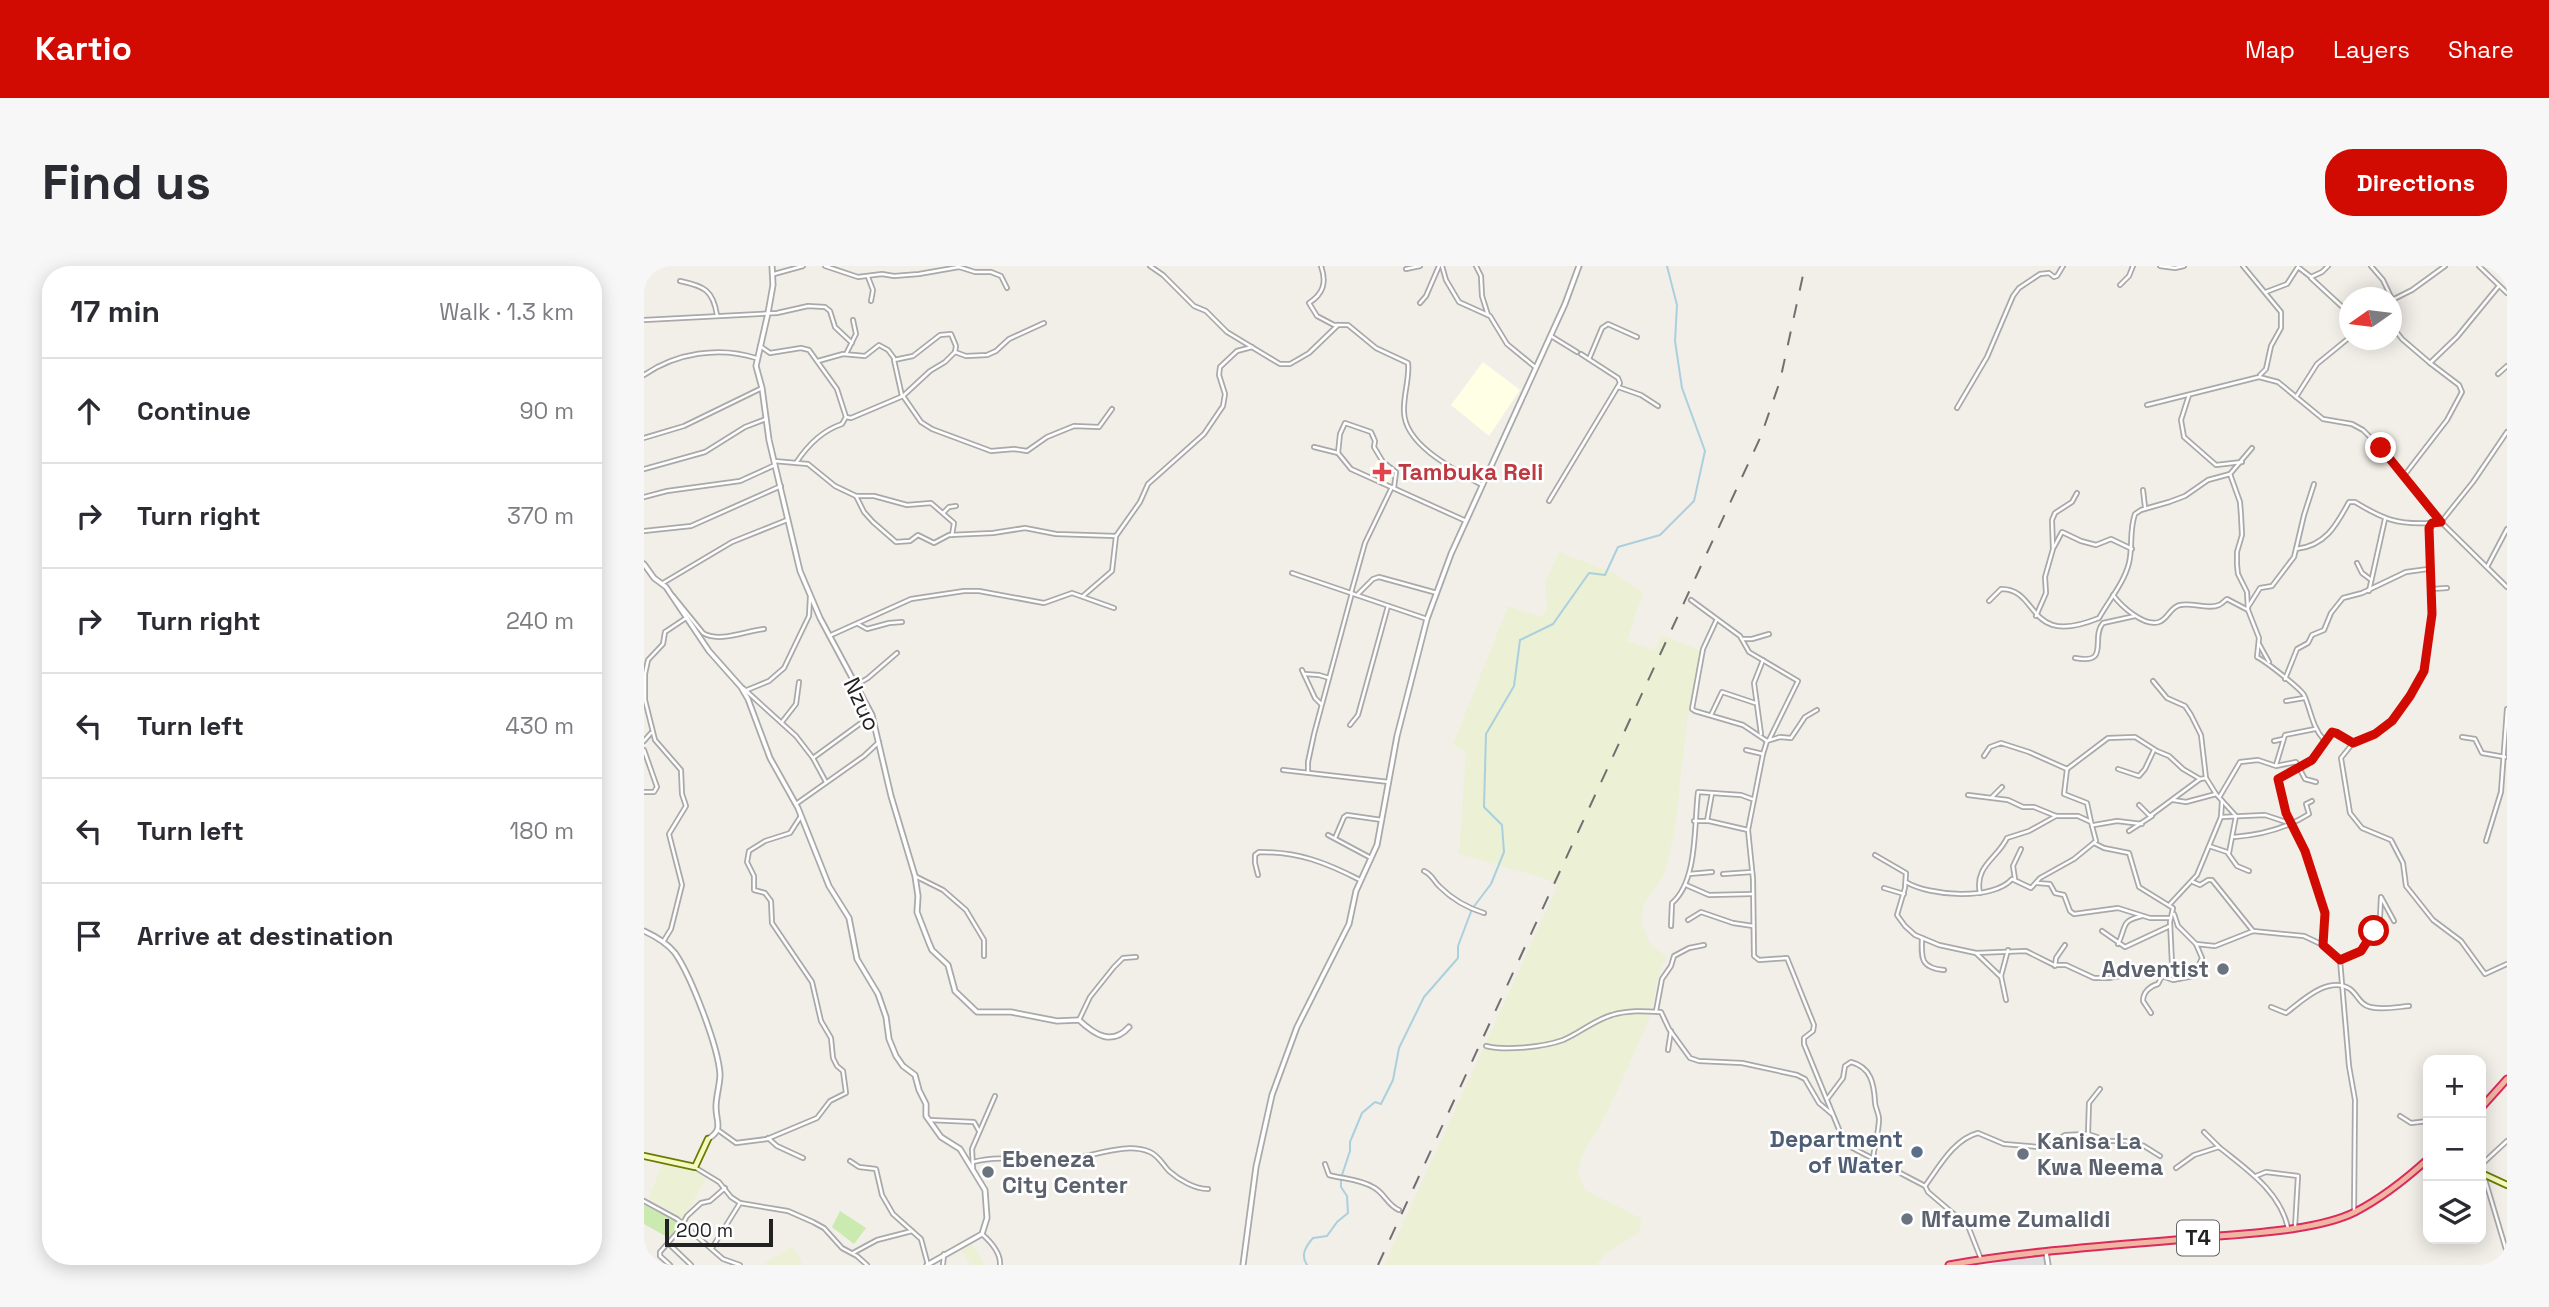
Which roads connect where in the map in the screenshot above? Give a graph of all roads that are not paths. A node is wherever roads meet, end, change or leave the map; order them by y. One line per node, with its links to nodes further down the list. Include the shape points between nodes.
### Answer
1 (772, 266): 21 (street, Nzuo)
2 (803, 266): 21 (street)
3 (825, 266): 22 (street)
4 (1150, 266): 48 (street, via 1194,306)
5 (1321, 266): 41 (street, via 1324,286 1309,303 1317,316)
6 (1420, 266): 20 (street)
7 (1441, 266): 33 (street); 37 (street, via 1459,302)
8 (1476, 266): 37 (street)
9 (1579, 266): 42 (street)
10 (2063, 266): 68 (street, via 2057,276 2040,274 2015,292 1987,357)
11 (2133, 266): 25 (street)
12 (2160, 266): 13 (street)
13 (2185, 266)
14 (2243, 266): 29 (street)
15 (2298, 266): 23 (street); 29 (street, via 2287,284)
16 (2328, 266): 23 (street)
17 (2371, 266): 27 (street)
18 (2445, 266): 31 (street)
19 (2479, 266): 26 (street)
20 (1406, 269)
21 (774, 274): 35 (street, Nzuo)
22 (868, 276): 28 (street, via 959,267 1001,275); 32 (street)
23 (2311, 277): 34 (street)
24 (680, 281): 36 (street, via 711,294)
25 (2120, 285)
26 (2498, 286): 30 (street); 55 (street)
27 (2387, 287)
28 (1007, 288)
29 (2266, 292): 60 (street, via 2280,310 2281,328)
30 (2507, 293)
31 (2402, 294)
32 (871, 301)
33 (1420, 303)
34 (2339, 304)
35 (768, 313): 36 (street); 45 (street, via 825,307 835,327); 46 (street, Nzuo)
36 (717, 315): 38 (street)
37 (1488, 316): 57 (street, via 1507,344)
38 (644, 320)
39 (853, 320): 45 (street, via 856,334)
40 (1044, 323): 49 (street, via 988,355)
41 (1338, 324): 48 (street, via 1314,349 1290,364 1276,363); 84 (street, via 1348,325 1365,340 1408,363 1404,392 1407,426 1423,447)
42 (1551, 336): 53 (street); 57 (street)
43 (1637, 337): 53 (street, via 1608,324 1602,328)
44 (2402, 338): 55 (street)
45 (852, 343): 50 (street)
46 (760, 346): 51 (street, Nzuo); 54 (street, via 770,353 805,349)
47 (2339, 346): 65 (street, via 2317,364)
48 (1252, 347): 103 (street, via 1237,351 1220,367 1226,394 1220,412 1204,434 1148,484)
49 (955, 352): 52 (street, via 951,335 945,333 913,356); 63 (street)
50 (846, 354): 52 (street, via 865,356 879,345); 54 (street)
51 (756, 358): 59 (street, via 740,353 685,355); 62 (street, Nzuo)
52 (895, 359): 63 (street)
53 (1590, 359): 61 (street, via 1618,378)
54 (818, 361): 70 (street, via 837,389)
55 (2430, 363): 82 (street, via 2462,392)
56 (2507, 366): 58 (street)
57 (1536, 368): 84 (street)
58 (2498, 374)
59 (644, 375)
60 (2259, 376): 64 (street); 65 (street, via 2278,382)
61 (1618, 387): 67 (street); 91 (street)
62 (762, 388): 71 (street, Nzuo); 73 (street, via 684,426)
63 (903, 396): 69 (street, via 926,426 991,451 1027,451 1074,426 1099,427); 70 (street)
64 (2189, 396): 66 (street); 77 (street, via 2181,420 2187,441 2216,465)
65 (2296, 397): 82 (street, via 2323,419 2363,430)
66 (2147, 405)
67 (1658, 406)
68 (1957, 408)
69 (1112, 409)
70 (846, 417): 79 (street, via 810,444)
71 (766, 419): 78 (street, Nzuo); 80 (street, via 705,453)
72 (2507, 432): 98 (street)
73 (644, 438)
74 (1314, 447): 76 (street)
75 (2252, 448): 77 (street)
76 (1338, 453): 86 (street, via 1351,469); 86 (street, via 1345,422 1371,432 1374,447 1396,472)
77 (2242, 462): 81 (street)
78 (775, 463): 79 (street); 85 (street, Nzuo); 90 (street, via 740,481)
79 (796, 463): 89 (street, via 808,464)
80 (644, 469)
81 (2230, 474): 93 (street, via 2208,480 2185,496); 129 (street, via 2240,502 2242,535 2237,565)
82 (2403, 477): 98 (street)
83 (2314, 484): 106 (street)
84 (1482, 485): 97 (street)
85 (781, 486): 95 (street, Nzuo); 101 (street, via 691,526)
86 (1393, 488): 97 (street); 118 (street, via 1365,543)
87 (2143, 489): 93 (street)
88 (2077, 493): 104 (street, via 2055,513)
89 (856, 496): 94 (street, via 907,505 928,502); 102 (street, via 864,512 896,542 918,535 934,543)
90 (644, 498)
91 (1549, 501)
92 (956, 506): 94 (street)
93 (2146, 508): 105 (street, via 2133,518)
94 (944, 512): 102 (street, via 954,523)
95 (789, 519): 113 (street, via 732,542); 124 (street, Nzuo)
96 (2385, 519): 99 (street); 106 (street, via 2350,502 2337,526 2317,545); 112 (street)
97 (1466, 521): 119 (street)
98 (2441, 522): 99 (street); 109 (street)
99 (2432, 523): 110 (street)
100 (2507, 529): 109 (street)
101 (644, 531)
102 (952, 535): 103 (street, via 1025,528)
103 (1116, 536): 123 (street, via 1112,571)
104 (2053, 549): 105 (street, via 2062,532 2086,543 2097,545 2110,539); 130 (street, via 2045,577 2046,593)
105 (2132, 549): 121 (street, via 2124,577)
106 (2296, 550): 129 (street, via 2272,586 2259,588)
107 (644, 564): 113 (street)
108 (2357, 564): 112 (street)
109 (2487, 567): 114 (street)
110 (2430, 569): 116 (street); 117 (street, via 2406,572)
111 (1292, 573): 118 (street)
112 (2370, 579): 117 (street)
113 (663, 583): 120 (street)
114 (2507, 587)
115 (2447, 588): 116 (street)
116 (2432, 589): 173 (street, via 2432,625 2423,675 2392,721)
117 (2369, 590): 147 (street, via 2339,601 2324,630 2297,649)
118 (1351, 593): 122 (street); 146 (street)
119 (1437, 593): 122 (street, via 1379,577); 133 (street)
120 (671, 594): 132 (street); 137 (street, via 709,637)
121 (2112, 594): 130 (street, via 2096,620 2060,627); 131 (street)
122 (1357, 595): 127 (street)
123 (1083, 596): 128 (street); 136 (street, via 1066,594 1038,603 964,591 911,599)
124 (810, 597): 139 (street, Nzuo); 152 (street, via 809,616 784,668 769,681)
125 (1691, 600): 134 (street)
126 (1989, 601): 130 (street, via 1998,590 2008,589)
127 (1388, 606): 133 (street); 162 (street, via 1358,715)
128 (1114, 608)
129 (2248, 608): 131 (street, via 2225,599 2215,606 2176,606 2160,621); 141 (street)
130 (2036, 616)
131 (2135, 616): 143 (street, via 2103,622 2093,657)
132 (686, 618): 151 (street); 164 (street, via 665,632 663,644 648,660 644,691)
133 (1427, 619): 190 (street)
134 (1717, 620): 140 (street); 160 (street, via 1703,649 1692,707)
135 (902, 622): 136 (street, via 867,629)
136 (858, 624): 139 (street)
137 (764, 629)
138 (1769, 634): 140 (street)
139 (829, 636): 150 (street, Nzuo)
140 (1742, 639): 144 (street, via 1749,652)
141 (2259, 643): 145 (street); 145 (street, via 2257,657)
142 (897, 653): 150 (street)
143 (2075, 657)
144 (1763, 660): 155 (street, via 1754,683); 170 (street, via 1798,683)
145 (2269, 662): 147 (street)
146 (1329, 678): 156 (street); 156 (street, via 1303,672)
147 (2285, 678): 153 (street)
148 (2153, 681): 187 (street, via 2167,698 2185,706 2199,727)
149 (799, 682): 161 (street, via 796,704)
150 (855, 686): 159 (street, Nzuo)
151 (741, 687): 152 (street); 201 (street, via 770,758)
152 (747, 690): 161 (street)
153 (2304, 698): 154 (street); 163 (street)
154 (2286, 701)
155 (1755, 703): 160 (street, via 1723,692); 165 (street)
156 (1321, 704): 186 (street)
157 (2507, 709): 179 (street)
158 (1817, 710): 170 (street, via 1805,717 1791,738)
159 (872, 715): 172 (street, Nzuo); 180 (street)
160 (1711, 715): 165 (street)
161 (782, 722): 180 (street)
162 (1350, 725)
163 (2315, 729): 167 (street, via 2287,733); 168 (street)
164 (652, 732): 169 (street); 260 (street, via 681,770 686,806 669,834 682,885)
165 (1761, 736): 170 (street)
166 (2462, 737): 179 (street, via 2475,739 2482,753)
167 (2283, 739): 171 (street); 181 (street)
168 (2324, 740): 173 (street, via 2334,732); 182 (street, via 2316,756)
169 (644, 741)
170 (1768, 741): 177 (street)
171 (2274, 741)
172 (879, 742): 189 (street); 233 (street, Nzuo)
173 (2353, 743): 271 (street, via 2341,758 2350,813 2362,828 2391,840 2401,858 2406,886 2433,920 2461,941 2485,974)
174 (644, 750): 193 (street, via 657,788)
175 (1746, 750): 177 (street)
176 (2154, 750): 183 (street, via 2135,737 2108,738); 184 (street, via 2138,776); 188 (street, via 2169,755)
177 (1763, 754): 198 (street)
178 (1984, 756): 183 (street, via 1990,747 2001,743)
179 (2505, 757): 219 (street, via 2500,802)
180 (813, 758): 189 (street)
181 (2276, 766): 182 (street, via 2296,762); 196 (street, via 2258,760 2240,762)
182 (2300, 767): 191 (street, via 2306,781); 213 (street, via 2278,779)
183 (2067, 769): 211 (street, via 2064,794 2087,803)
184 (2119, 769)
185 (1283, 770): 186 (street)
186 (1308, 772): 190 (street)
187 (2206, 778): 188 (street); 196 (street)
188 (2200, 779): 199 (street)
189 (826, 782): 201 (street)
190 (1389, 782): 208 (street)
191 (2316, 782)
192 (2001, 787): 197 (street)
193 (644, 792)
194 (1712, 793): 198 (street); 209 (street, via 1698,792); 210 (street)
195 (1968, 796): 197 (street)
196 (2219, 796): 199 (street); 206 (street); 207 (street)
197 (1991, 798): 205 (street)
198 (1753, 799): 214 (street)
199 (2172, 800): 203 (street)
200 (2312, 801): 213 (street, via 2306,804 2309,814)
201 (796, 804): 204 (street)
202 (2139, 805): 203 (street, via 2148,816)
203 (2153, 814): 212 (street)
204 (801, 815): 294 (street, via 830,886 849,918 857,959 878,994 889,1039 899,1062 915,1075); 300 (street, via 790,833 749,851 747,863 754,876 754,890 771,901 772,923 811,982 846,1091 829,1102 817,1118)
205 (2056, 816): 211 (street, via 2078,816); 243 (street, via 2008,838 1986,863)
206 (2236, 816): 207 (street); 213 (street, via 2265,815); 217 (street)
207 (2221, 817): 221 (street)
208 (1382, 820): 218 (street, via 1347,815); 225 (street)
209 (1694, 821): 210 (street); 230 (street)
210 (1707, 821): 214 (street)
211 (2092, 824): 212 (street); 220 (street)
212 (2142, 824): 215 (street)
213 (2291, 824): 217 (street); 264 (street, via 2325,913)
214 (1748, 830): 229 (street)
215 (2129, 831)
216 (1328, 835): 218 (street)
217 (2233, 837): 223 (street)
218 (1335, 838): 225 (street)
219 (2486, 841)
220 (2094, 843): 238 (street); 246 (street, via 2129,853 2140,888)
221 (2208, 846): 223 (street); 236 (street)
222 (2021, 849): 235 (street, via 2013,866)
223 (2229, 853): 227 (street, via 2236,865)
224 (1875, 855): 237 (street, via 1905,872)
225 (1371, 858): 234 (street)
226 (1424, 871): 247 (street, via 1449,894)
227 (2249, 871)
228 (1712, 872): 230 (street)
229 (1752, 872): 231 (street); 244 (street)
230 (1689, 874): 239 (street)
231 (1723, 874)
232 (1258, 875): 234 (street, via 1255,855 1269,852 1312,858)
233 (915, 876): 268 (street, via 943,890 966,910 984,940); 282 (street, Nzuo, via 917,912 929,943 971,1008 980,1013)
234 (1360, 880): 345 (street, via 1349,924 1307,1004 1272,1095 1256,1167)
235 (2016, 881): 238 (street, via 2031,888); 243 (street)
236 (2192, 881): 246 (street); 258 (street, via 2200,885 2212,880)
237 (1906, 882): 240 (street); 242 (street)
238 (2036, 883): 249 (street, via 2049,883 2055,893 2064,895 2074,914 2118,908)
239 (1685, 884): 244 (street, via 1709,895); 253 (street, via 1672,903)
240 (1911, 885): 242 (street); 243 (street, via 1928,892)
241 (1884, 888): 245 (street)
242 (1905, 888): 245 (street)
243 (1980, 893)
244 (1754, 894): 254 (street)
245 (1904, 894): 259 (street, via 1898,917)
246 (2170, 904): 248 (street)
247 (1484, 913)
248 (2174, 914): 250 (street); 262 (street, via 2178,926)
249 (2142, 916): 250 (street); 261 (street, via 2126,922)
250 (2171, 918): 255 (street)
251 (1688, 920): 254 (street, via 1702,912)
252 (2394, 921): 270 (street, via 2381,897 2380,917 2366,943 2357,954)
253 (1671, 926)
254 (1753, 926): 290 (street, via 1756,960 1787,958 1814,1025 1803,1042)
255 (2170, 926): 261 (street, via 2129,946); 274 (street, via 2172,964)
256 (644, 931): 260 (street)
257 (2102, 931): 261 (street)
258 (2253, 931): 262 (street, via 2214,946); 264 (street, via 2304,936)
259 (1922, 938): 267 (street); 273 (street, via 1925,964)
260 (663, 942): 296 (street, via 684,968 714,1046 719,1073)
261 (2118, 944)
262 (2196, 944): 274 (street, via 2202,958 2194,976 2173,980)
263 (1704, 945): 280 (street, via 1674,956 1662,978)
264 (2323, 945): 270 (street)
265 (2065, 946): 272 (street)
266 (2008, 950): 267 (street); 272 (street, via 2029,952); 275 (street)
267 (1976, 953): 275 (street)
268 (984, 956)
269 (1136, 957): 282 (street, via 1117,963 1090,996)
270 (2340, 960): 276 (street)
271 (2507, 964)
272 (2055, 966): 274 (street, via 2066,965 2094,978 2141,972)
273 (1944, 970)
274 (2162, 976): 281 (street, via 2143,999)
275 (2001, 977): 277 (street)
276 (2342, 985): 278 (street, via 2372,1008); 279 (street, via 2312,993 2286,1013); 326 (street, via 2356,1100)
277 (2006, 1000)
278 (2409, 1006)
279 (2271, 1007)
280 (1656, 1012): 284 (street, via 1663,1013); 285 (street, via 1615,1014 1547,1045)
281 (2151, 1013)
282 (1079, 1020): 283 (street, Nzuo, via 1109,1037 1119,1036)
283 (1129, 1027)
284 (1671, 1031): 286 (street); 292 (street, via 1695,1060 1742,1063 1801,1076)
285 (1486, 1046)
286 (1668, 1050)
287 (2507, 1079): 291 (highway)
288 (2100, 1089): 299 (street, via 2090,1103)
289 (995, 1096): 297 (street)
290 (1827, 1099): 292 (street); 307 (street, via 1851,1062 1872,1079 1879,1119)
291 (2486, 1102)
292 (1832, 1114): 307 (street, via 1845,1144)
293 (2400, 1116): 295 (street, via 2411,1123)
294 (929, 1120): 297 (street, via 974,1122); 315 (street, via 941,1137 960,1149)
295 (2423, 1122)
296 (718, 1130): 300 (street, via 736,1143); 301 (street)
297 (979, 1131): 310 (street)
298 (2204, 1132): 303 (street)
299 (2088, 1134): 305 (street, via 2144,1146); 320 (street, via 2065,1135 2039,1147 2013,1146 1973,1134 1956,1144)
300 (768, 1138): 306 (street)
301 (708, 1139): 313 (main road)
302 (2507, 1141): 308 (street)
303 (2219, 1147): 314 (street, via 2194,1155); 316 (street)
304 (644, 1156): 313 (main road)
305 (2160, 1156)
306 (803, 1158)
307 (1872, 1159): 320 (street)
308 (2486, 1160)
309 (850, 1161): 329 (street, via 876,1169 889,1208)
310 (973, 1162): 315 (street); 322 (street, via 1001,1157 1080,1158 1139,1149 1156,1156 1170,1172 1196,1188)
311 (1325, 1164): 325 (street, via 1329,1175 1366,1182)
312 (2423, 1164): 326 (highway, T4)
313 (695, 1167): 321 (street)
314 (2176, 1168)
315 (973, 1171): 330 (street, via 985,1194 988,1218)
316 (2256, 1176): 328 (street); 328 (street, via 2266,1172 2298,1176)
317 (2486, 1176): 319 (main road)
318 (2484, 1181): 335 (street)
319 (2507, 1185)
320 (1925, 1186): 337 (street, via 1968,1226)
321 (724, 1188): 324 (street); 327 (street, via 701,1203)
322 (1208, 1189)
323 (644, 1201): 327 (street)
324 (740, 1203): 332 (street); 334 (street, via 799,1215 824,1228)
325 (1399, 1210)
326 (2354, 1213): 328 (highway, T4)
327 (683, 1224): 331 (street); 332 (street)
328 (2291, 1227): 333 (highway, T4)
329 (912, 1230): 334 (street); 342 (street, via 923,1242)
330 (982, 1234): 336 (street); 344 (street, via 994,1247)
331 (667, 1243): 338 (street, via 660,1256); 339 (street)
332 (712, 1248): 340 (street, via 723,1259)
333 (2046, 1252): 337 (highway, T4); 347 (street)
334 (853, 1253): 341 (street)
335 (2507, 1253)
336 (944, 1254): 342 (street); 343 (street)
337 (1981, 1259): 346 (highway, T4)
338 (670, 1265)
339 (691, 1265)
340 (740, 1265)
341 (867, 1265)
342 (928, 1265)
343 (943, 1265)
344 (1000, 1265)
345 (1243, 1265)
346 (1949, 1265)
347 (2048, 1265)

